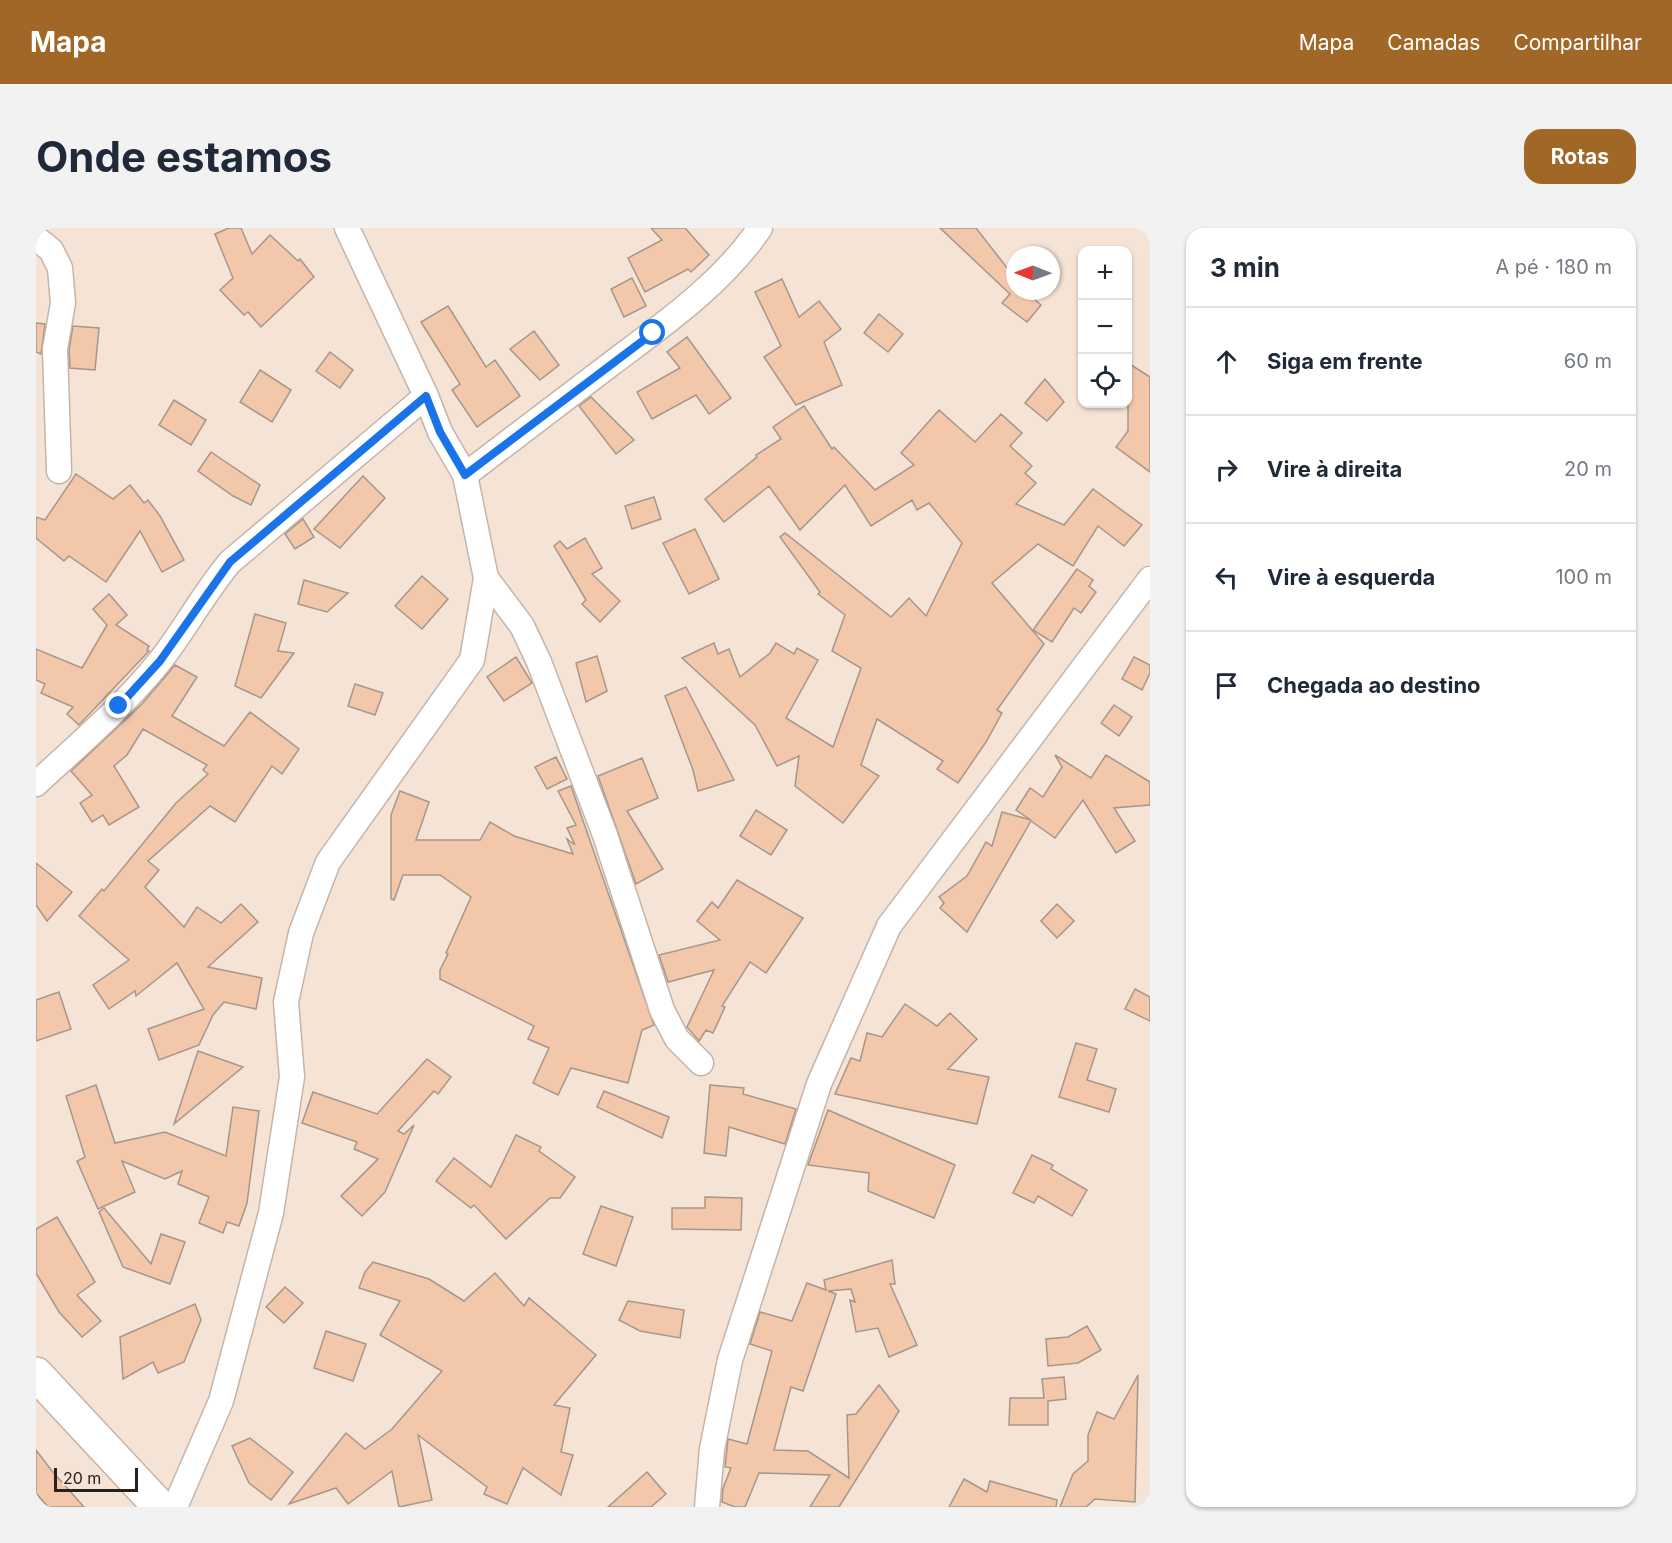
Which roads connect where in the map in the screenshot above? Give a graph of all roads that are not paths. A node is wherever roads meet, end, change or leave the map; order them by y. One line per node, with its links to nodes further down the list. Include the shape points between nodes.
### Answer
1 (347, 228): 4 (street)
2 (760, 228): 6 (street, via 710,285 653,333)
3 (36, 238): 5 (street, via 51,250 60,268 63,303 55,349)
4 (426, 396): 6 (street, via 440,432); 9 (street, via 230,562 187,626 142,682)
5 (59, 471)
6 (465, 475): 7 (street)
7 (486, 578): 10 (street, via 522,626 539,662 605,835 662,1010 677,1039); 13 (street, via 472,660 328,862 301,933 286,1002 292,1077 271,1213 221,1401)
8 (1150, 579): 14 (street, via 889,926 819,1084 734,1349 712,1449)
9 (36, 784)
10 (701, 1063)
11 (36, 1374): 12 (main road)
12 (160, 1507)
13 (176, 1507)
14 (707, 1507)

